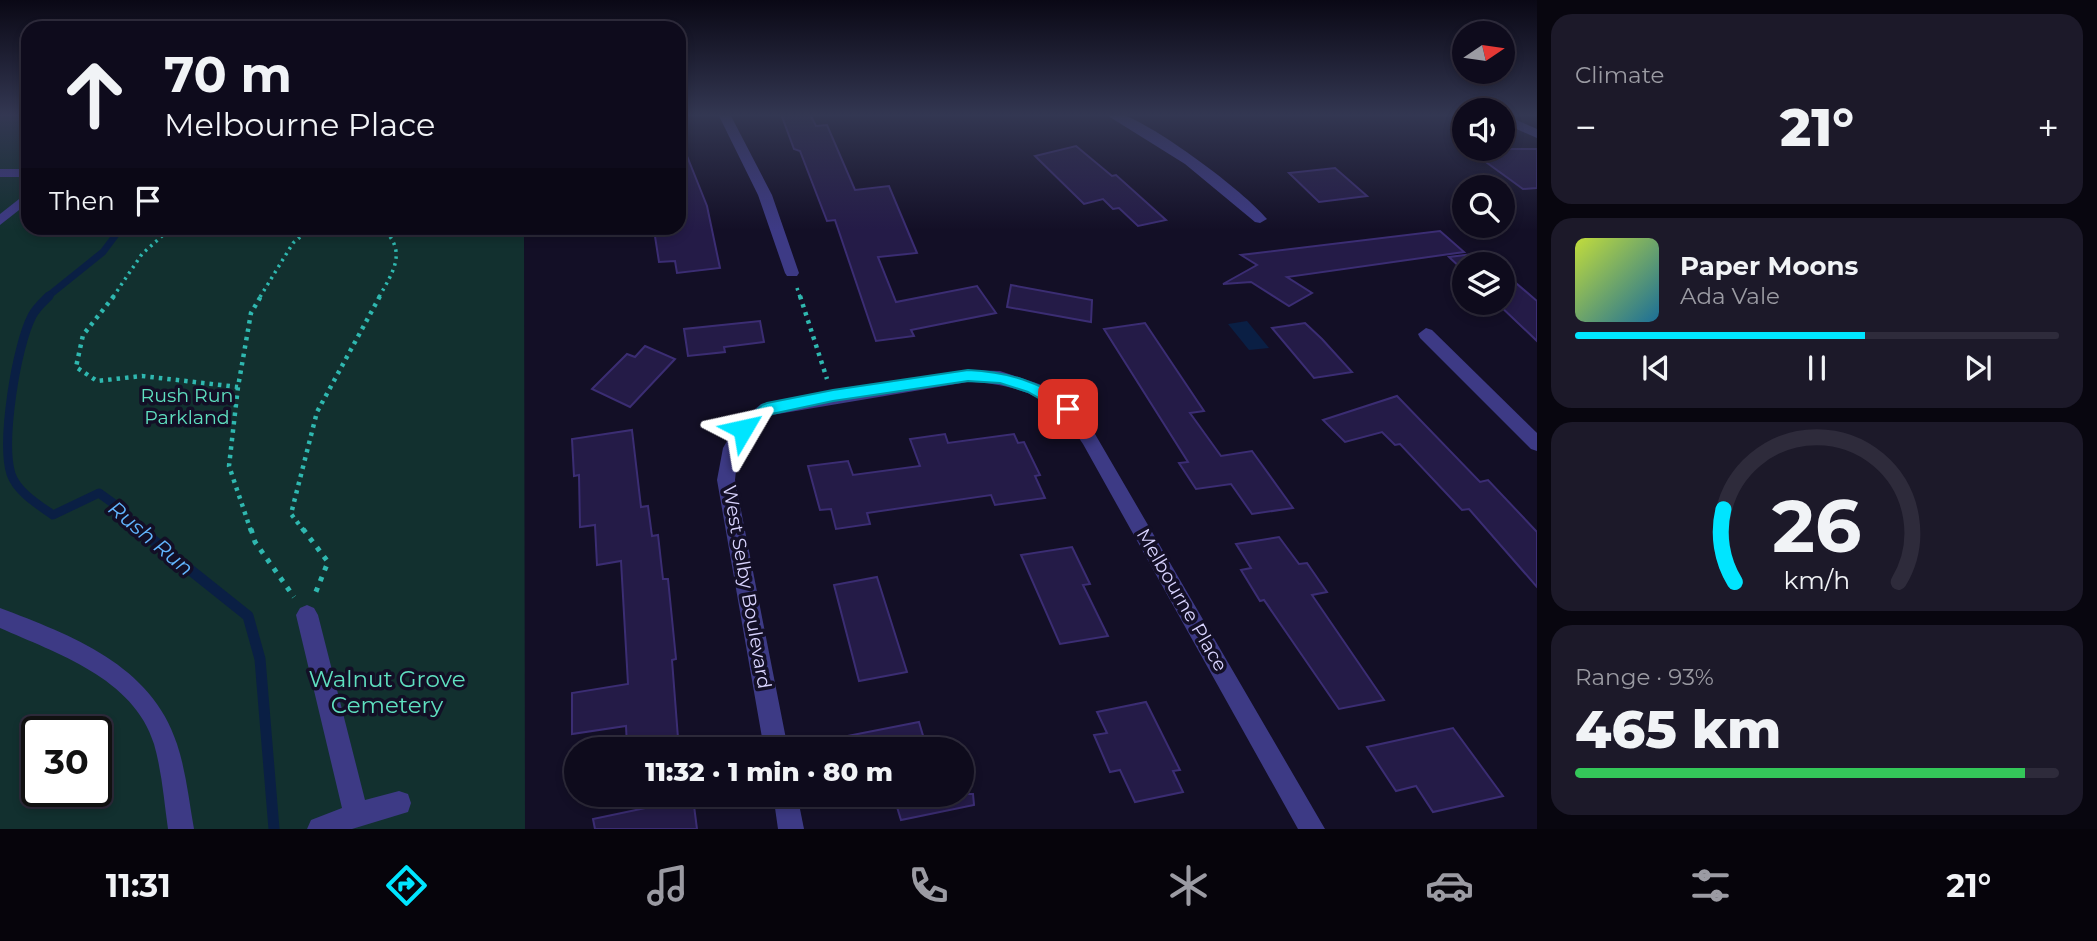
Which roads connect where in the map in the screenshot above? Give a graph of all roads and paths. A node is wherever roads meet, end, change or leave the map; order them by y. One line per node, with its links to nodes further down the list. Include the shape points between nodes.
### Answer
1 (744, 153): 11 (street, via 765,195)
2 (1180, 153): 6 (street)
3 (0, 173): 4 (street)
4 (21, 173)
5 (21, 202): 7 (street)
6 (1259, 219)
7 (0, 221)
8 (163, 235): 13 (path, via 142,254 83,335 76,367 97,381 142,376)
9 (303, 235): 13 (path, via 293,243 251,313)
10 (390, 235): 17 (path, via 397,265 317,412 291,514 328,562)
11 (792, 273): 14 (path)
12 (1426, 334): 16 (street)
13 (238, 387): 17 (path, via 229,467 255,542)
14 (833, 396): 15 (street, Melbourne Place, via 767,409); 26 (street, Melbourne Place, via 968,376 1000,377 1033,388 1068,409)
15 (743, 429): 19 (street, West Selby Boulevard, via 729,453 726,480)
16 (1537, 444)
17 (307, 615): 22 (street)
18 (0, 618): 23 (street, via 85,655 116,673 143,700 163,736)
19 (774, 737)
20 (399, 803): 22 (street)
21 (787, 807): 25 (street)
22 (356, 814): 24 (street)
23 (181, 829)
24 (320, 829)
25 (791, 829)
26 (1312, 829)

